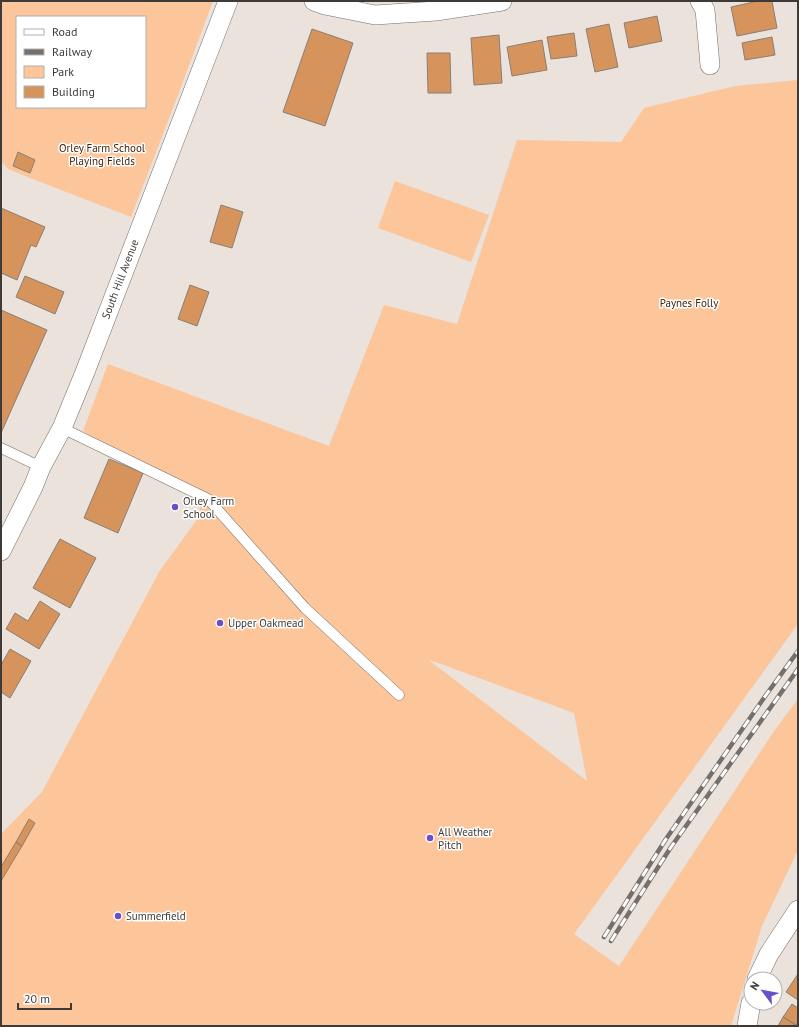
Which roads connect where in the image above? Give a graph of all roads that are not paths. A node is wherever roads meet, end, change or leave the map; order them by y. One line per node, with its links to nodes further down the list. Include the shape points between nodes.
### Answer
1 (228, 1): 6 (street, South Hill Avenue)
2 (314, 1): 3 (street, via 375,15 436,12)
3 (502, 1)
4 (700, 1): 5 (street, via 705,10)
5 (710, 65)
6 (62, 428): 8 (street, South Hill Avenue); 10 (lane, via 208,499 305,608)
7 (1, 448): 8 (lane)
8 (41, 467): 9 (street, South Hill Avenue)
9 (1, 551)
10 (399, 695)
11 (797, 913): 12 (street, via 769,954)
12 (761, 971)
13 (750, 1011): 14 (street)
14 (747, 1026)

